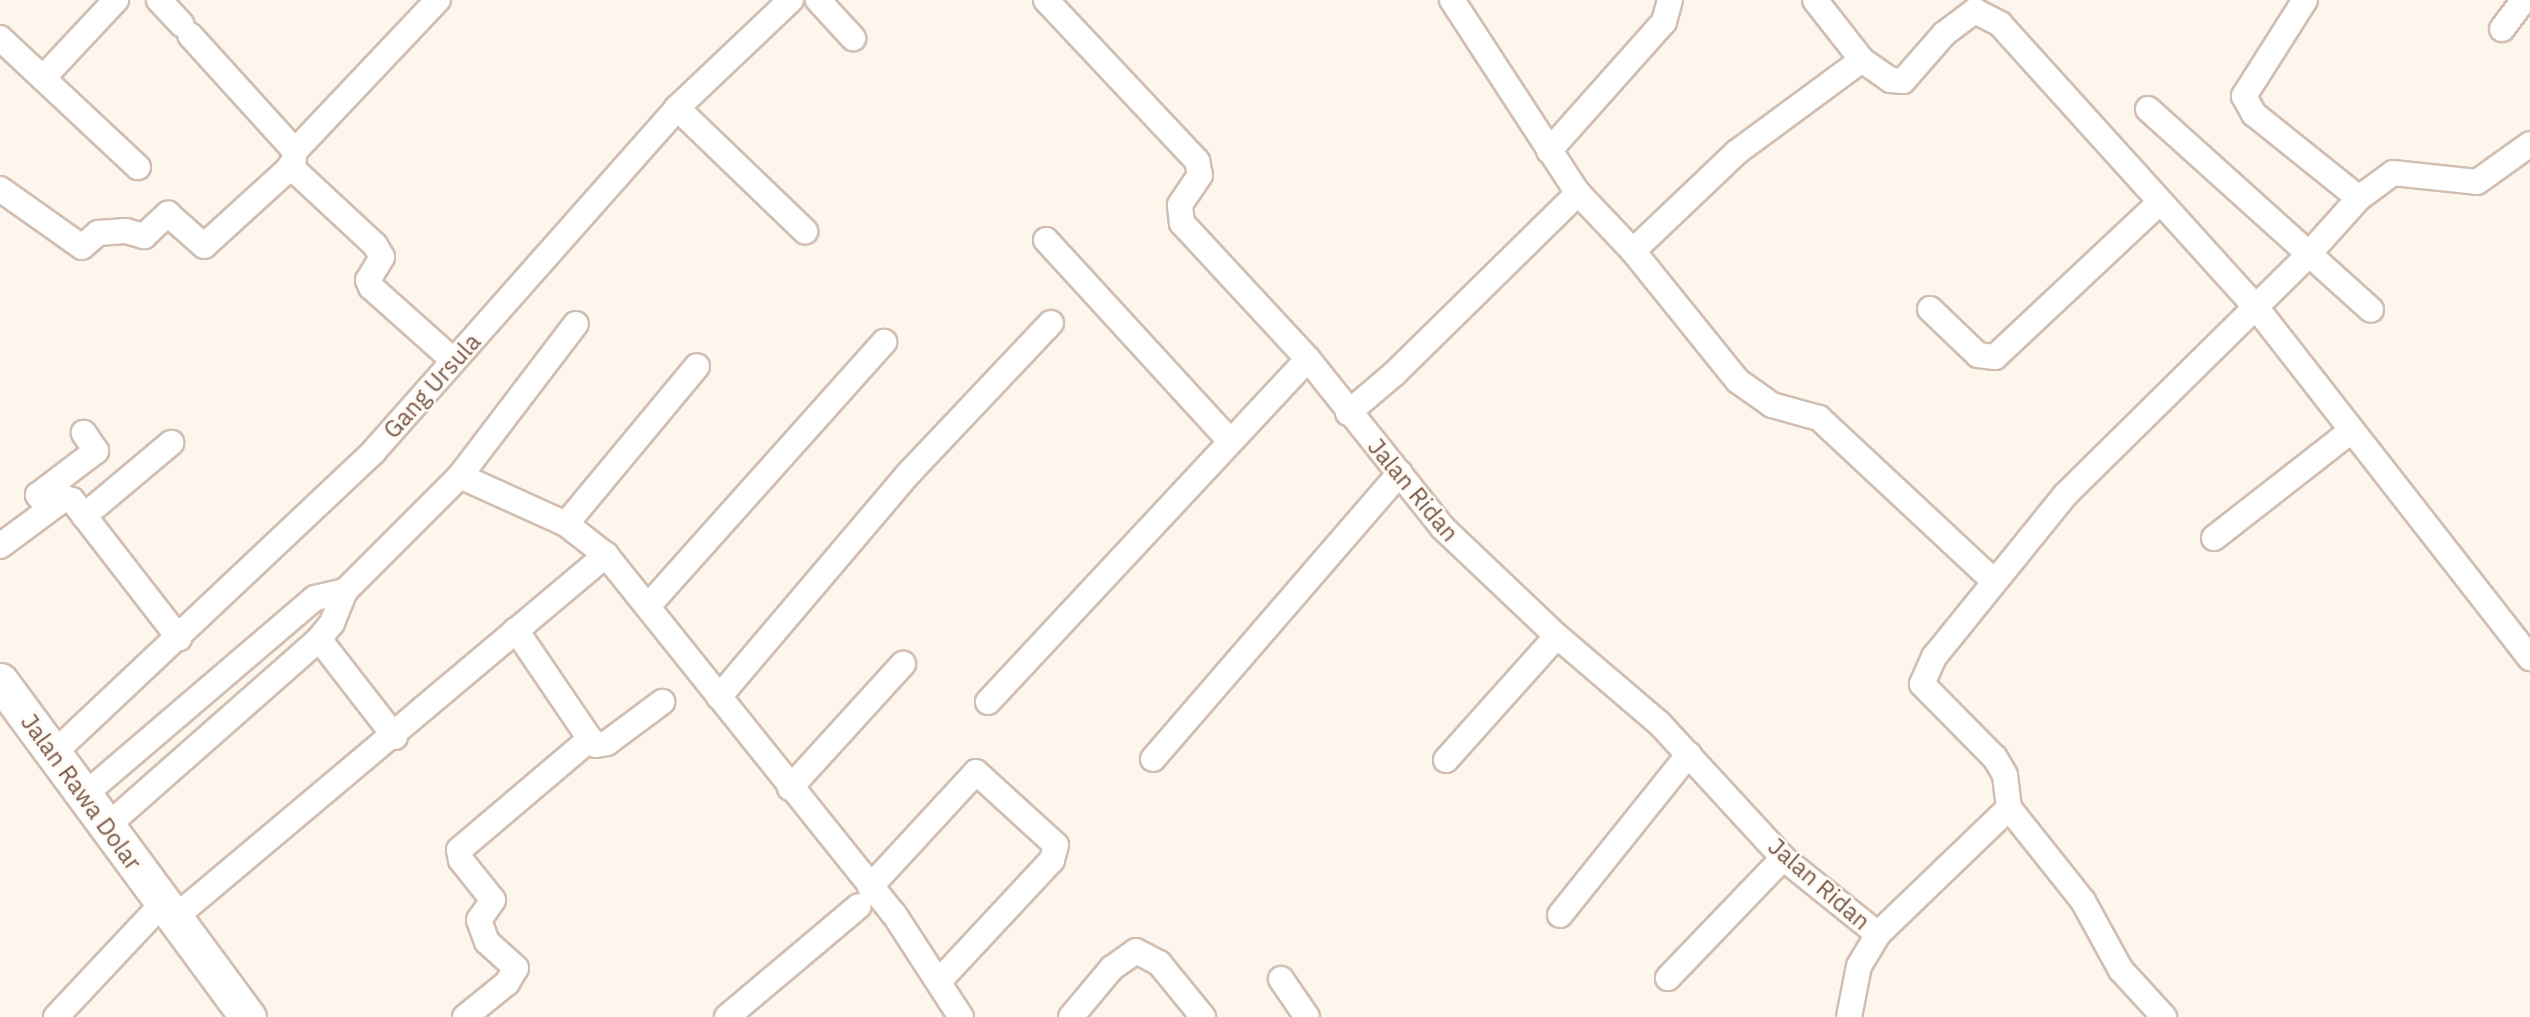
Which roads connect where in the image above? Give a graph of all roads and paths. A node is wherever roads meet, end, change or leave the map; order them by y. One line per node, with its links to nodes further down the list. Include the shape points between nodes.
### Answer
1 (116, 0): 16 (street)
2 (159, 0): 21 (street)
3 (438, 0): 21 (street)
4 (791, 0): 17 (street, Gang Ursula)
5 (818, 0): 14 (street)
6 (1046, 0): 37 (street, Jalan Ridan, via 1197,161 1200,175 1180,205 1182,223)
7 (1452, 0): 19 (street)
8 (1670, 0): 19 (street, via 1664,22)
9 (1815, 0): 15 (street)
10 (2305, 0): 25 (street, via 2244,96 2254,114)
11 (2524, 0): 12 (street)
12 (2502, 29)
13 (0, 38): 16 (street)
14 (853, 38)
15 (1862, 60): 26 (street, via 1878,73 1903,81 1958,21 1975,11 1986,14); 29 (street, via 1737,152)
16 (43, 78): 22 (street)
17 (677, 107): 27 (street); 38 (street, Gang Ursula)
18 (2148, 108): 30 (street)
19 (1549, 151): 24 (street)
20 (2526, 156): 25 (street, via 2477,182 2393,173)
21 (292, 158): 23 (street, via 204,246 168,214 144,236 126,231 98,233 82,247); 38 (street, via 375,245 382,257 368,280 371,287)
22 (138, 167)
23 (0, 189)
24 (1578, 193): 29 (street); 40 (street, via 1394,374)
25 (2359, 198): 30 (street)
26 (2158, 204): 31 (street); 32 (street, via 1995,357 1978,355)
27 (806, 231)
28 (1046, 240): 43 (street)
29 (1633, 251): 53 (street, via 1738,382 1772,405 1819,418)
30 (2307, 256): 31 (street); 33 (street)
31 (2255, 306): 41 (street); 53 (street, via 2065,495)
32 (1930, 309)
33 (2371, 310)
34 (1051, 323): 63 (street, via 910,472)
35 (576, 324): 46 (street)
36 (884, 342): 55 (street)
37 (1308, 359): 40 (street, Jalan Ridan); 43 (street)
38 (453, 360): 58 (street, Gang Ursula, via 374,451)
39 (697, 366): 49 (street)
40 (1348, 413): 45 (street, Jalan Ridan)
41 (2353, 430): 50 (street); 60 (street)
42 (84, 433): 47 (street, via 96,451 38,495)
43 (1230, 442): 65 (street)
44 (171, 443): 48 (street)
45 (1400, 473): 57 (street, Jalan Ridan, via 1443,528); 70 (street)
46 (460, 476): 49 (street); 54 (street)
47 (49, 509): 48 (street, via 65,498); 51 (street)
48 (84, 516): 58 (street)
49 (566, 524): 52 (street)
50 (2214, 538)
51 (0, 546)
52 (606, 555): 55 (street); 56 (street)
53 (1994, 581): 74 (street, via 1934,657 1923,673 1922,684 1995,758 2005,775)
54 (345, 591): 59 (street, via 332,623); 73 (street, via 315,598)
55 (649, 605): 63 (street)
56 (516, 629): 66 (street); 67 (street)
57 (1557, 636): 69 (street, Jalan Ridan); 71 (street)
58 (179, 638): 68 (street, Gang Ursula)
59 (319, 639): 66 (street); 75 (street)
60 (2530, 658)
61 (903, 664): 72 (street)
62 (0, 681): 68 (street, Jalan Rawa Dolar)
63 (719, 697): 72 (street)
64 (662, 702): 67 (street, via 607,743 596,745)
65 (988, 702)
66 (395, 737): 78 (street)
67 (590, 739): 86 (street, via 459,850 461,860 493,900 479,920 487,942 516,968 507,983)
68 (53, 754): 73 (street, Jalan Rawa Dolar)
69 (1689, 754): 76 (street, Jalan Ridan); 79 (street)
70 (1153, 759)
71 (1446, 760)
72 (790, 788): 77 (street)
73 (83, 796): 75 (street, Jalan Rawa Dolar)
74 (2009, 808): 80 (street); 93 (street, via 2083,901 2121,970)
75 (106, 827): 78 (street, Jalan Rawa Dolar)
76 (1783, 858): 80 (street, Jalan Ridan); 81 (street)
77 (864, 896): 83 (street); 83 (street, via 976,772 1056,845 1052,860); 87 (street)
78 (168, 911): 84 (street); 85 (street, Jalan Rawa Dolar)
79 (1560, 915)
80 (1878, 934): 92 (street, via 1859,966)
81 (1668, 978)
82 (1281, 979): 91 (street)
83 (940, 980): 88 (street)
84 (56, 1017)
85 (248, 1017)
86 (465, 1017)
87 (727, 1017)
88 (961, 1017)
89 (1071, 1017): 90 (street, via 1112,968 1136,951 1159,963)
90 (1203, 1017)
91 (1307, 1017)
92 (1849, 1017)
93 (2164, 1017)

